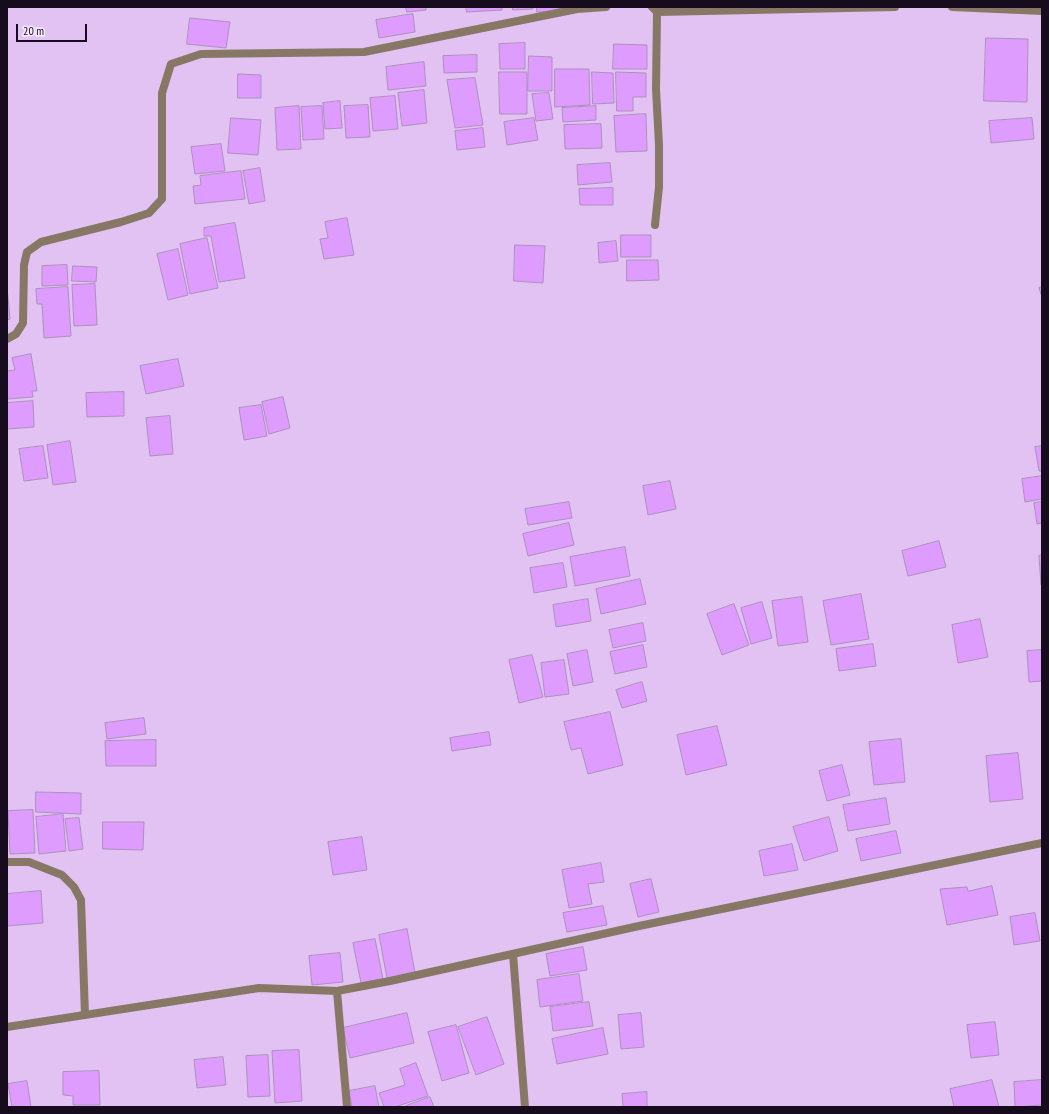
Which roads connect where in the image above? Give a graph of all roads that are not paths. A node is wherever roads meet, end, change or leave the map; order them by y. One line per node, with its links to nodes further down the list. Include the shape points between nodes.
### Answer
1 (606, 7): 7 (street, via 577,9 364,52 201,54 171,64 162,93 162,199 149,213 41,242 28,252 24,265 23,323 16,334)
2 (895, 7): 4 (street)
3 (952, 7): 5 (street)
4 (654, 10): 6 (street, via 659,145 659,187)
5 (1042, 12)
6 (655, 225)
7 (7, 339)
8 (1042, 843): 10 (street)
9 (7, 862): 12 (street, via 29,862 62,875 74,887 81,900)
10 (513, 954): 11 (street, via 390,982); 15 (street)
11 (337, 991): 12 (street, via 259,988); 14 (street)
12 (85, 1015): 13 (street)
13 (7, 1027)
14 (347, 1107)
15 (525, 1107)

